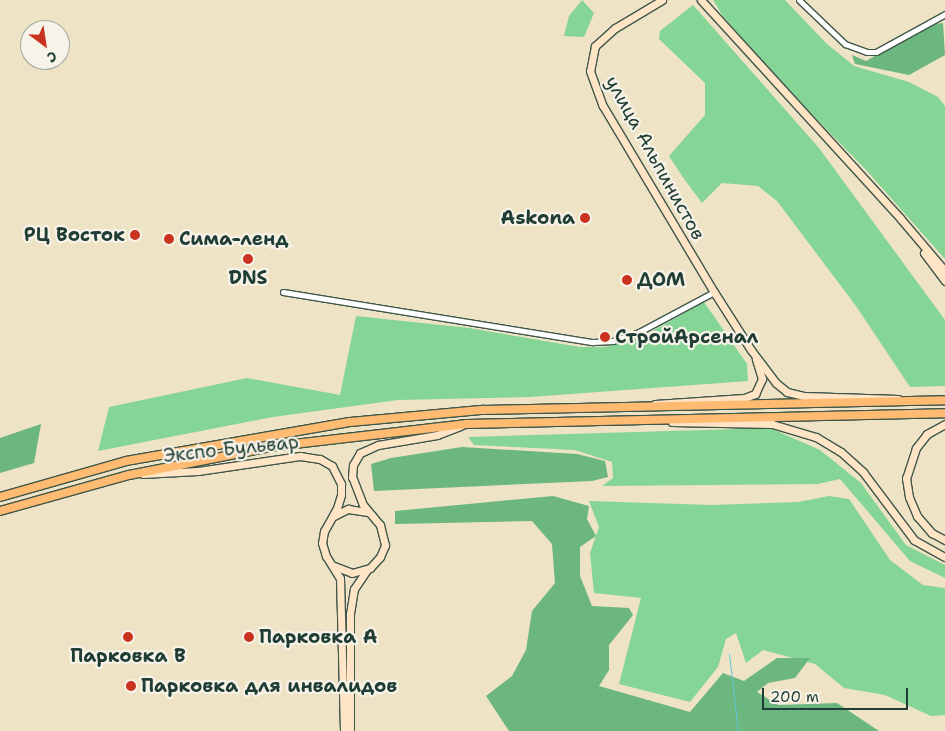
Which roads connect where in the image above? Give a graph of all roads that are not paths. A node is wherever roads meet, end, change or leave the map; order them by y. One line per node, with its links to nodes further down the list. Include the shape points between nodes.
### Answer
1 (662, 0): 6 (main road, улица Альпинистов)
2 (666, 0): 6 (main road)
3 (699, 0): 8 (main road)
4 (706, 0): 8 (main road)
5 (799, 0): 7 (street, via 845,44 867,52 876,52)
6 (651, 7): 13 (main road, улица Альпинистов, via 615,28 596,46 590,71 603,106)
7 (945, 14)
8 (722, 23): 9 (main road)
9 (873, 189): 10 (main road); 11 (main road)
10 (945, 271)
11 (945, 281)
12 (283, 292): 13 (street, via 593,342 613,341 639,332)
13 (714, 292): 14 (main road, улица Альпинистов)
14 (751, 350): 16 (main road, via 776,382 793,394 887,397); 17 (main road, via 762,380 755,394 744,398 669,401)
15 (945, 400): 16 (main road)
16 (907, 401): 17 (main road)
17 (645, 406): 23 (main road, via 483,410 291,430 126,461)
18 (945, 413): 19 (main road)
19 (652, 419): 20 (main road); 28 (main road, via 686,424 772,424 816,437 859,468 914,540)
20 (466, 424): 22 (main road, via 277,446); 25 (main road, via 437,435 378,445 360,453 353,465 352,478)
21 (945, 424): 27 (main road, via 927,434 916,448 906,478 909,498 917,516 932,533)
22 (136, 474): 24 (main road); 26 (main road, Экспо Бульвар, via 198,471 292,457 314,457 332,466 339,479 340,500)
23 (0, 497)
24 (0, 511)
25 (369, 512): 26 (main road, via 348,509); 30 (main road, via 380,525 385,545 379,560)
26 (332, 517): 29 (main road, Экспо Бульвар, via 322,537 323,549)
27 (945, 540)
28 (945, 557)
29 (330, 562): 30 (main road, via 352,573); 31 (main road, Экспо Бульвар, via 341,583)
30 (367, 570): 32 (main road, via 354,589 350,614)
31 (344, 731)
32 (350, 731)

